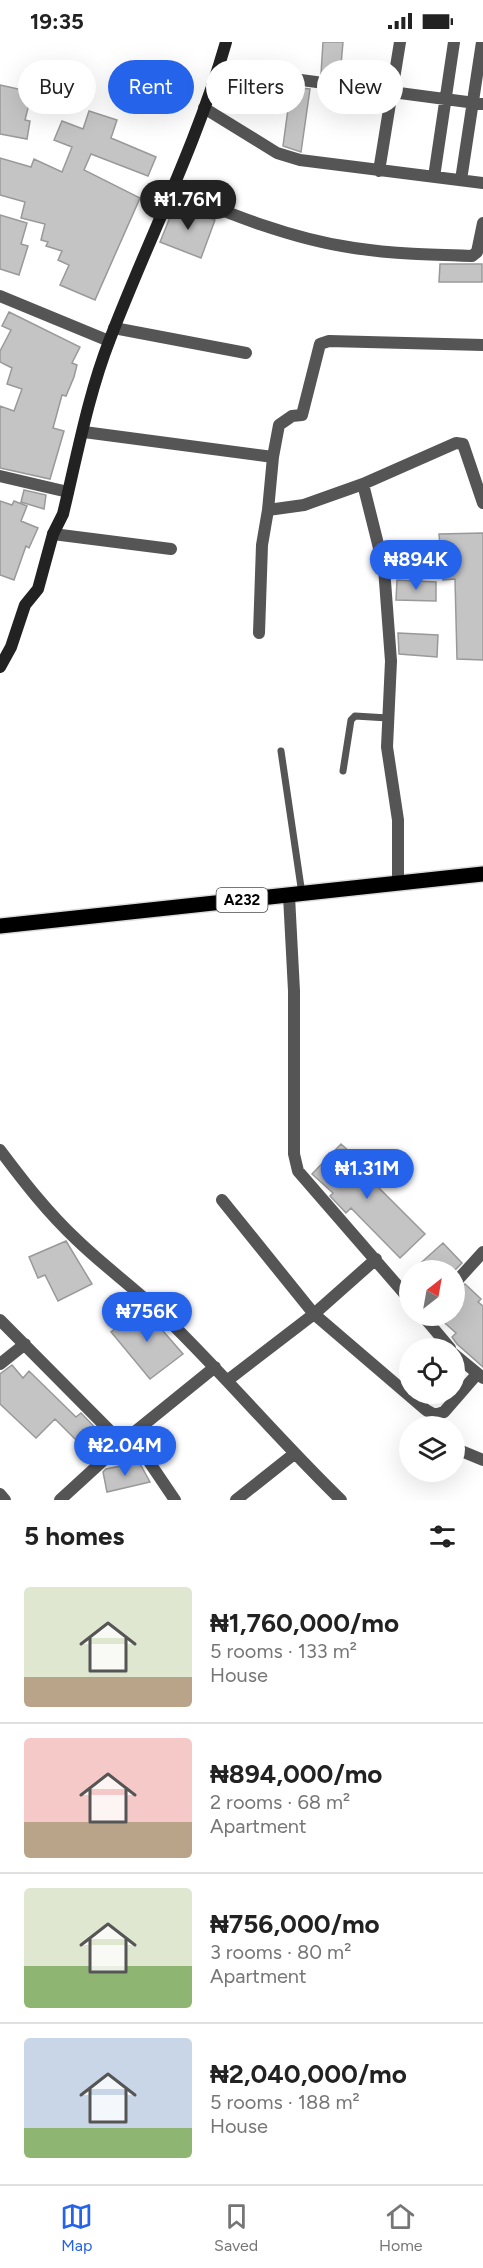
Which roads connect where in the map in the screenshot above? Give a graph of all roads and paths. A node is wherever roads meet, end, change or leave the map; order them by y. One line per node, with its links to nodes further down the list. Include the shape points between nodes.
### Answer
1 (226, 42): 5 (main road)
2 (400, 42): 6 (street)
3 (454, 42): 8 (street)
4 (482, 42): 10 (street)
5 (221, 60)
6 (397, 60)
7 (403, 93): 8 (street)
8 (445, 99): 10 (street); 14 (street)
9 (206, 102): 11 (main road)
10 (478, 103): 15 (street)
11 (204, 108): 13 (street, via 277,153); 17 (main road)
12 (388, 114): 13 (street)
13 (379, 171): 14 (street)
14 (434, 177): 15 (street)
15 (461, 180): 16 (street)
16 (483, 183)
17 (172, 190): 18 (street, via 279,230 353,248 472,256 480,245); 20 (main road)
18 (483, 223)
19 (0, 296): 21 (street)
20 (114, 328): 21 (main road); 23 (street)
21 (109, 341): 24 (main road)
22 (483, 345): 25 (street, via 329,341 320,344 302,415 279,425)
23 (246, 353)
24 (84, 432): 25 (street); 28 (main road)
25 (273, 457): 30 (street)
26 (0, 476): 28 (street)
27 (363, 484): 29 (street, via 456,442 468,452); 30 (street, via 304,505); 35 (street, via 384,568 391,661)
28 (68, 492): 31 (main road)
29 (483, 503)
30 (268, 510): 33 (street, via 262,545)
31 (53, 534): 32 (street); 34 (main road, via 38,589 25,605)
32 (171, 549)
33 (259, 633)
34 (0, 667)
35 (388, 718): 37 (lane, via 355,716 351,720); 39 (street, via 387,747 398,820)
36 (280, 752): 40 (lane)
37 (344, 771)
38 (483, 874): 39 (main road, A232)
39 (398, 883): 40 (main road, A232)
40 (296, 896): 41 (main road, A232); 45 (street, via 294,1154 298,1172)
41 (0, 926)
42 (0, 1150): 55 (street, via 77,1240)
43 (222, 1200): 48 (street)
44 (483, 1252): 46 (street)
45 (376, 1259): 47 (street); 48 (street)
46 (465, 1272)
47 (399, 1287)
48 (314, 1314): 56 (street, via 435,1415 444,1412); 57 (street)
49 (0, 1320): 52 (street)
50 (432, 1326): 51 (street)
51 (442, 1338)
52 (25, 1344): 54 (street); 58 (street)
53 (465, 1363): 56 (street)
54 (0, 1364)
55 (215, 1367): 57 (street); 58 (street)
56 (480, 1376)
57 (228, 1380): 60 (street)
58 (127, 1439): 64 (street); 65 (street)
59 (465, 1453): 61 (street)
60 (294, 1454): 66 (street); 67 (street)
61 (483, 1460)
62 (0, 1494): 63 (street)
63 (5, 1500)
64 (60, 1500)
65 (174, 1500)
66 (236, 1500)
67 (342, 1500)

